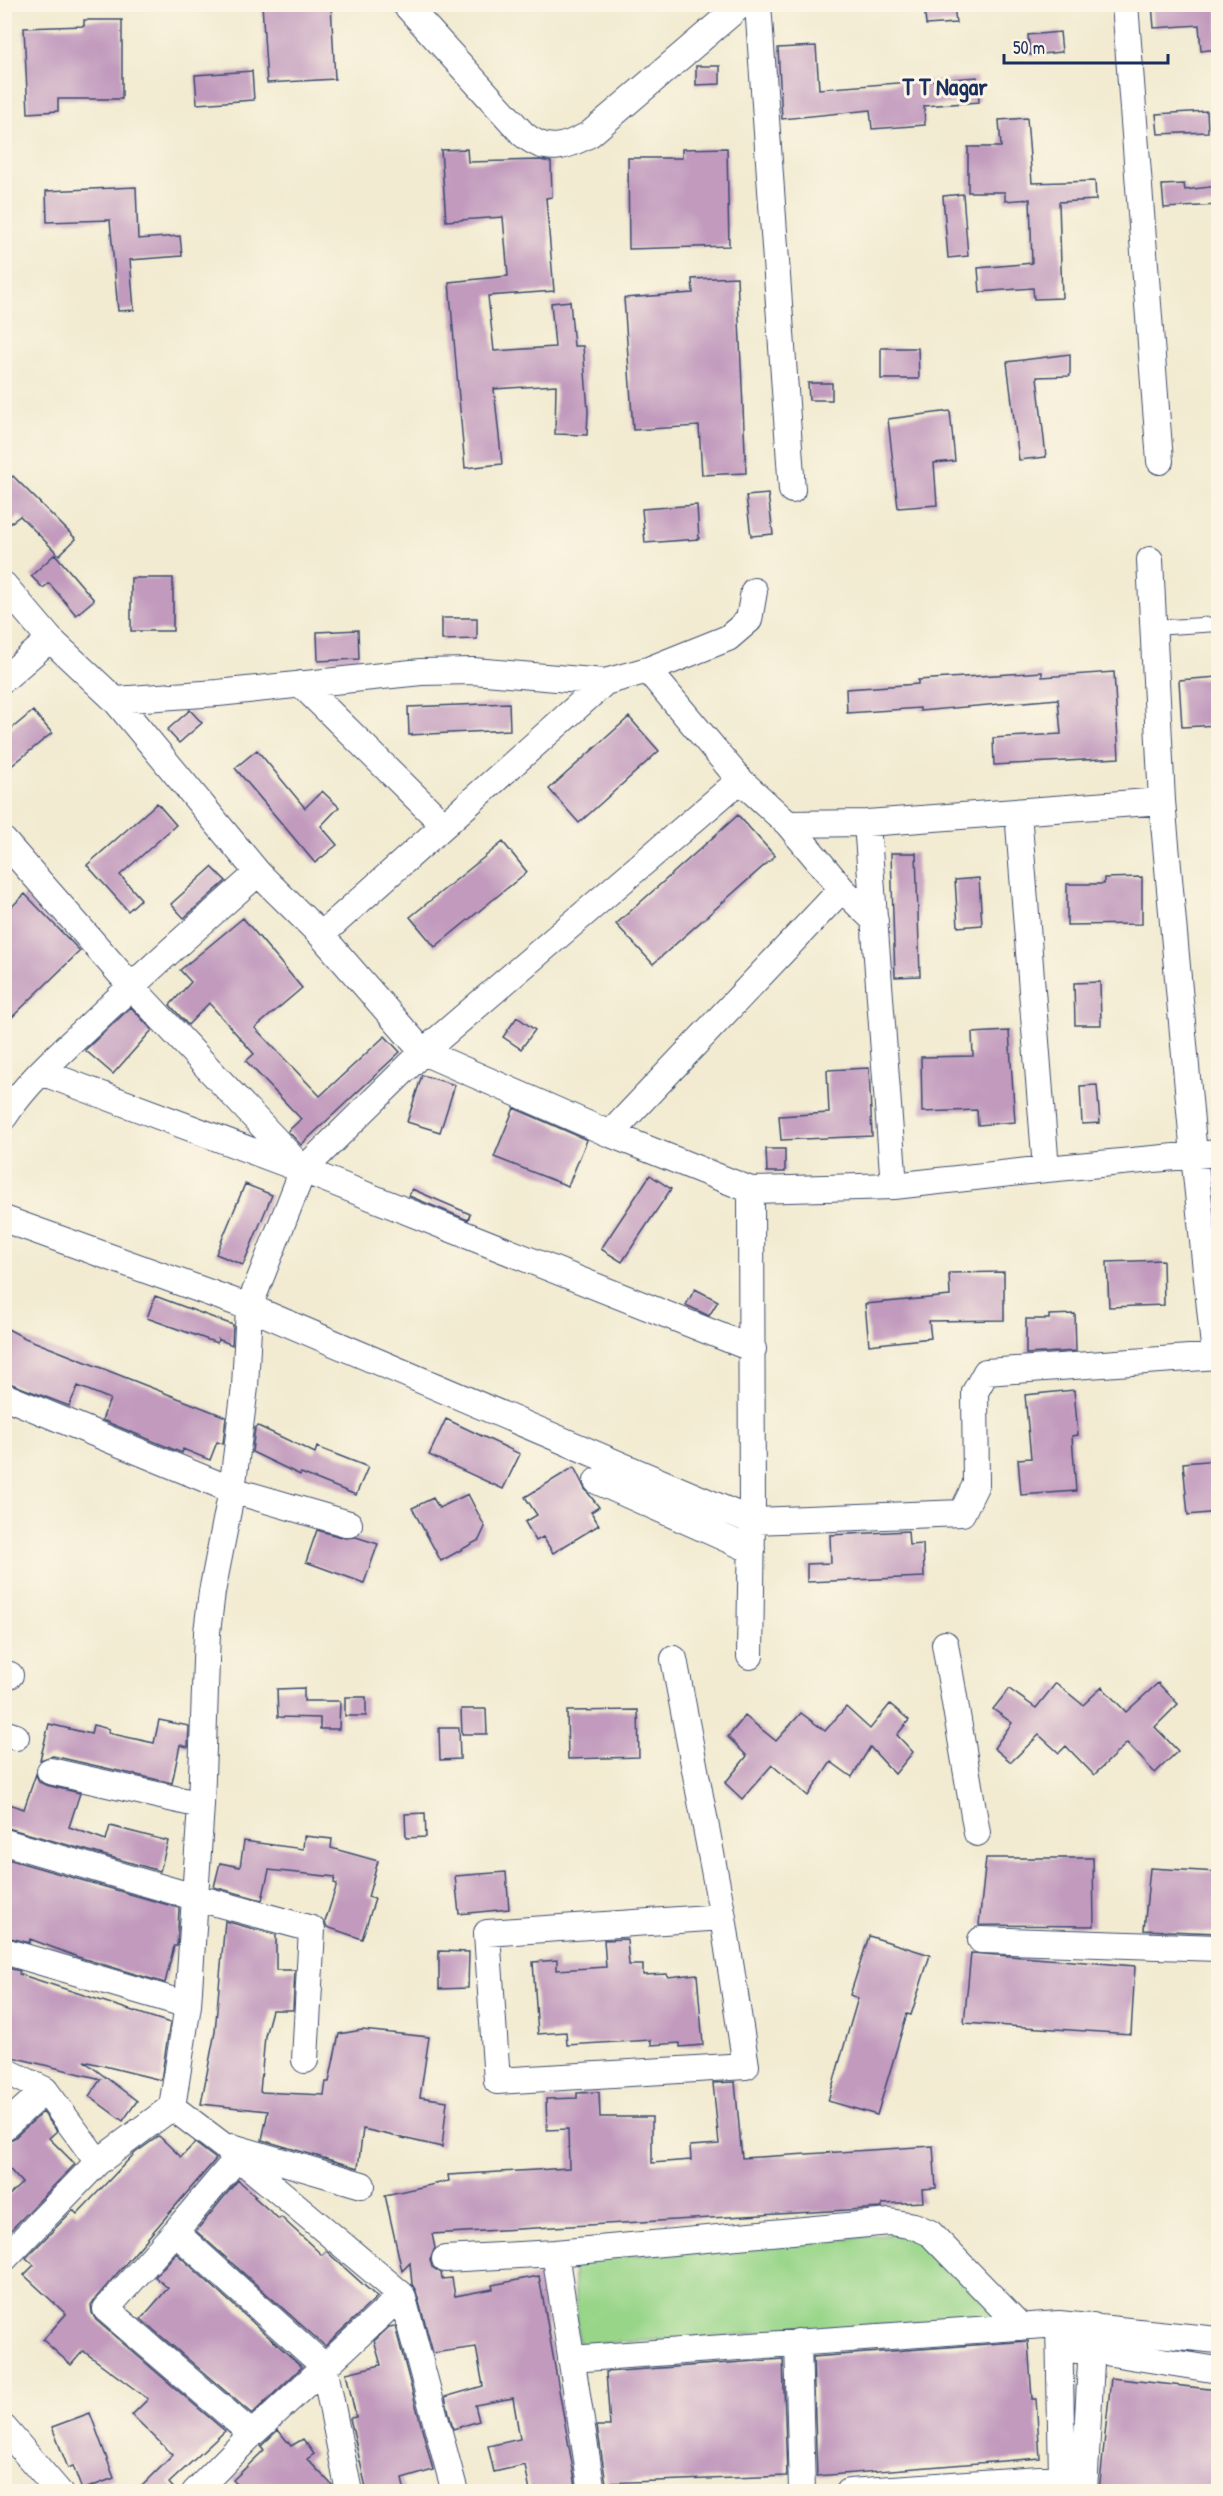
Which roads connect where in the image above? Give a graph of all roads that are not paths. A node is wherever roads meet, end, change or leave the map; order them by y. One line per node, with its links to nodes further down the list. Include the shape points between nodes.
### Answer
1 (405, 4): 2 (street, via 523,134 547,147 563,146 590,134)
2 (742, 4)
3 (758, 4): 6 (street)
4 (1125, 4): 5 (street)
5 (1160, 460)
6 (792, 490)
7 (1150, 560): 11 (street)
8 (4, 585): 12 (street)
9 (754, 591): 13 (street, via 749,620 728,638)
10 (1218, 624): 11 (lane)
11 (1153, 628): 19 (street)
12 (50, 639): 14 (street); 17 (street)
13 (648, 670): 15 (street); 18 (street)
14 (4, 679)
15 (605, 682): 16 (street, via 473,671); 23 (street)
16 (301, 684): 17 (street); 23 (street)
17 (115, 700): 25 (street)
18 (740, 780): 22 (street); 30 (street)
19 (1162, 801): 20 (street); 34 (street)
20 (1018, 812): 21 (street); 35 (street)
21 (867, 823): 22 (street); 27 (street)
22 (788, 824): 26 (street)
23 (444, 825): 28 (street)
24 (4, 842): 29 (street)
25 (258, 873): 28 (street); 29 (street)
26 (842, 889): 27 (street); 33 (street)
27 (875, 921): 37 (street)
28 (321, 935): 30 (street)
29 (131, 986): 31 (street); 36 (street)
30 (423, 1052): 33 (street); 36 (street)
31 (41, 1072): 32 (street); 36 (street)
32 (8, 1101)
33 (610, 1134): 38 (street)
34 (1206, 1154): 35 (street); 42 (street)
35 (1046, 1169): 37 (street)
36 (303, 1170): 40 (street); 41 (street)
37 (894, 1186): 38 (street)
38 (752, 1190): 41 (street)
39 (4, 1219): 40 (street)
40 (249, 1307): 45 (street, via 245,1388); 46 (street)
41 (753, 1349): 46 (street)
42 (1217, 1356): 46 (street, via 986,1372 975,1392 976,1485 962,1513)
43 (4, 1396): 45 (street)
44 (597, 1481): 48 (street)
45 (232, 1490): 47 (street); 53 (street, via 207,1632)
46 (753, 1521): 48 (street)
47 (349, 1524)
48 (752, 1550): 50 (street)
49 (945, 1644): 54 (street)
50 (750, 1656)
51 (674, 1659): 57 (street)
52 (50, 1771): 53 (street)
53 (201, 1805): 56 (street)
54 (977, 1833)
55 (4, 1842): 56 (street)
56 (195, 1897): 61 (street); 62 (street, via 312,1929)
57 (723, 1917): 57 (street, via 487,1933 497,2081 746,2066)
58 (981, 1940): 59 (street)
59 (1218, 1948)
60 (4, 1951): 61 (street)
61 (188, 2005): 65 (street)
62 (305, 2060)
63 (4, 2070): 64 (street)
64 (45, 2090): 66 (street); 68 (street)
65 (172, 2107): 67 (street); 68 (street)
66 (4, 2127)
67 (229, 2150): 69 (street); 70 (street); 74 (street)
68 (98, 2162): 72 (street)
69 (362, 2185)
70 (175, 2232): 82 (street); 85 (street, via 106,2309)
71 (555, 2253): 73 (street); 76 (street, via 890,2222 930,2233); 81 (street)
72 (4, 2259)
73 (445, 2259)
74 (402, 2295): 82 (street); 90 (street)
75 (1059, 2324): 76 (street); 77 (street); 80 (street)
76 (1021, 2327): 79 (street)
77 (1093, 2338): 78 (street); 80 (street); 83 (street); 86 (street)
78 (1218, 2340)
79 (798, 2342): 81 (street); 92 (street)
80 (1060, 2350): 86 (street)
81 (571, 2359): 91 (street)
82 (324, 2366): 85 (street); 89 (street)
83 (1218, 2370)
84 (4, 2428): 87 (street)
85 (252, 2434): 88 (street)
86 (1072, 2484): 93 (street)
87 (53, 2488)
88 (195, 2492)
89 (349, 2492)
90 (455, 2492)
91 (592, 2492)
92 (802, 2492)
93 (849, 2492)

